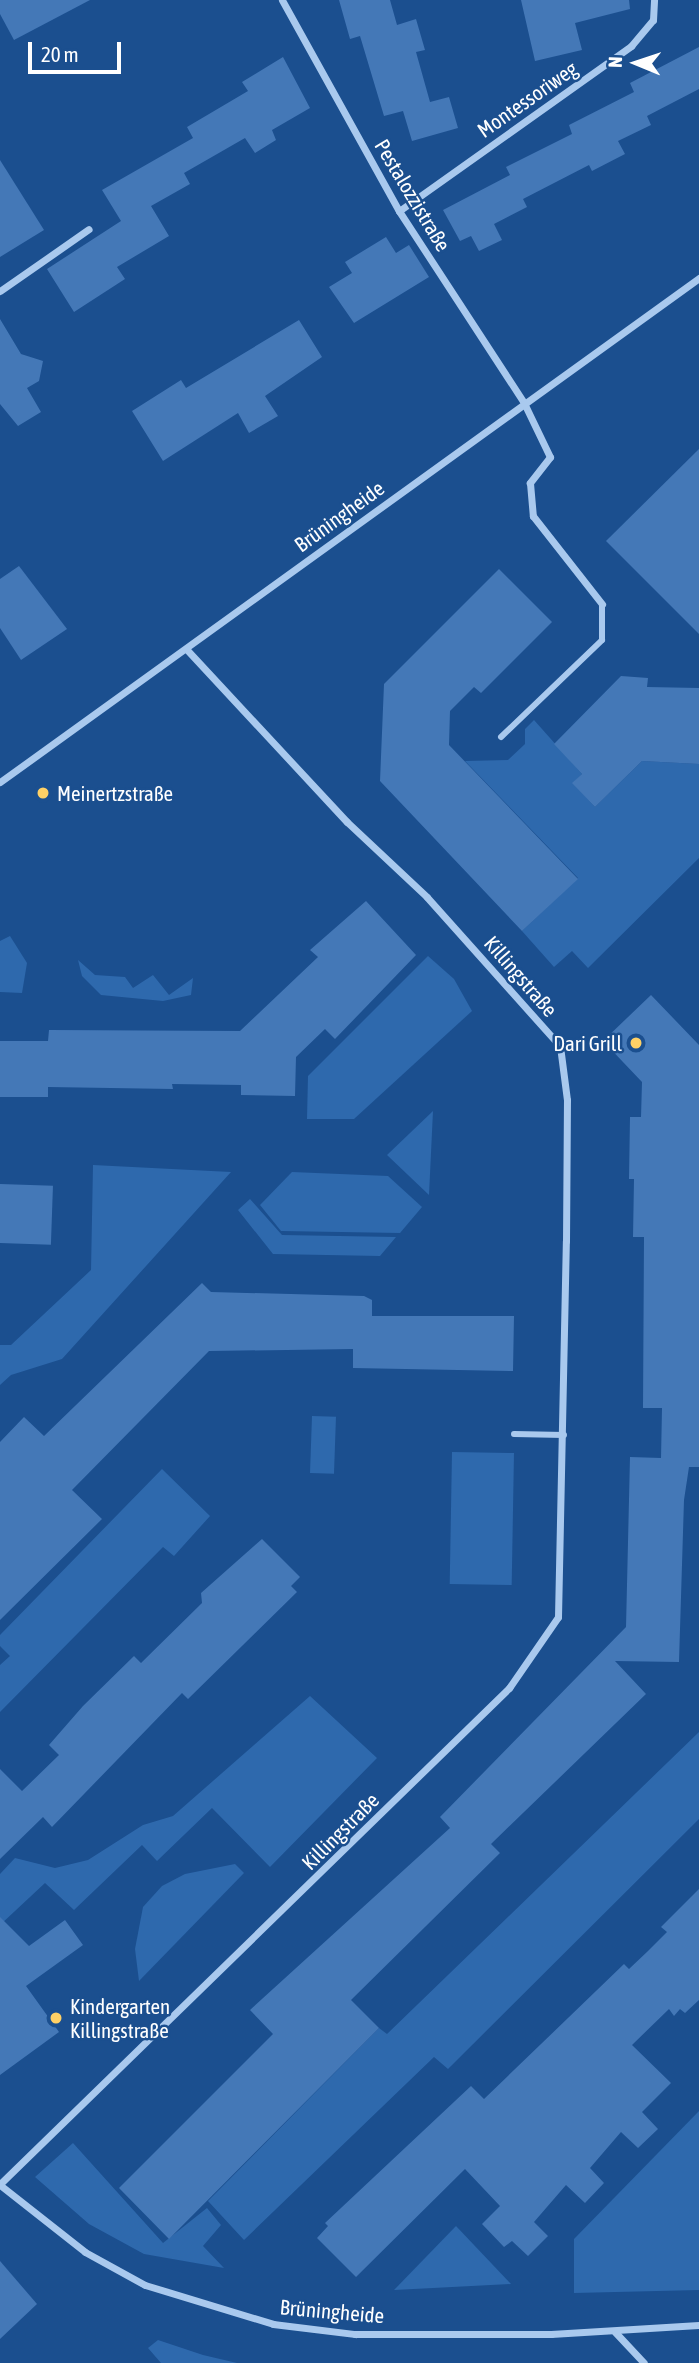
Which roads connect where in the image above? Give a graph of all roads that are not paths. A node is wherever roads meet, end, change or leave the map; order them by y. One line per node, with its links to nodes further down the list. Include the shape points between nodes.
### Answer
1 (282, 0): 3 (street, Pestalozzistraße)
2 (654, 0): 3 (street, Montessoriweg, via 653,20 631,46)
3 (399, 211): 7 (street, Pestalozzistraße)
4 (89, 229): 6 (street)
5 (699, 278): 7 (street, Brüningheide)
6 (0, 292)
7 (524, 403): 8 (street, Pestalozzistraße, via 550,457 530,483 533,516); 9 (street, Brüningheide)
8 (601, 604): 10 (street, via 602,640)
9 (186, 649): 11 (street, Brüningheide); 13 (street, Killingstraße, via 347,822 427,897 560,1046 567,1100)
10 (500, 737)
11 (0, 782)
12 (514, 1434): 13 (street)
13 (564, 1434): 14 (street, Killingstraße, via 558,1617 509,1688)
14 (0, 2184): 16 (street, Brüningheide, via 85,2252 145,2285 222,2312 355,2334)
15 (699, 2325): 16 (street, Brüningheide)
16 (614, 2331): 17 (street)
17 (644, 2363)

